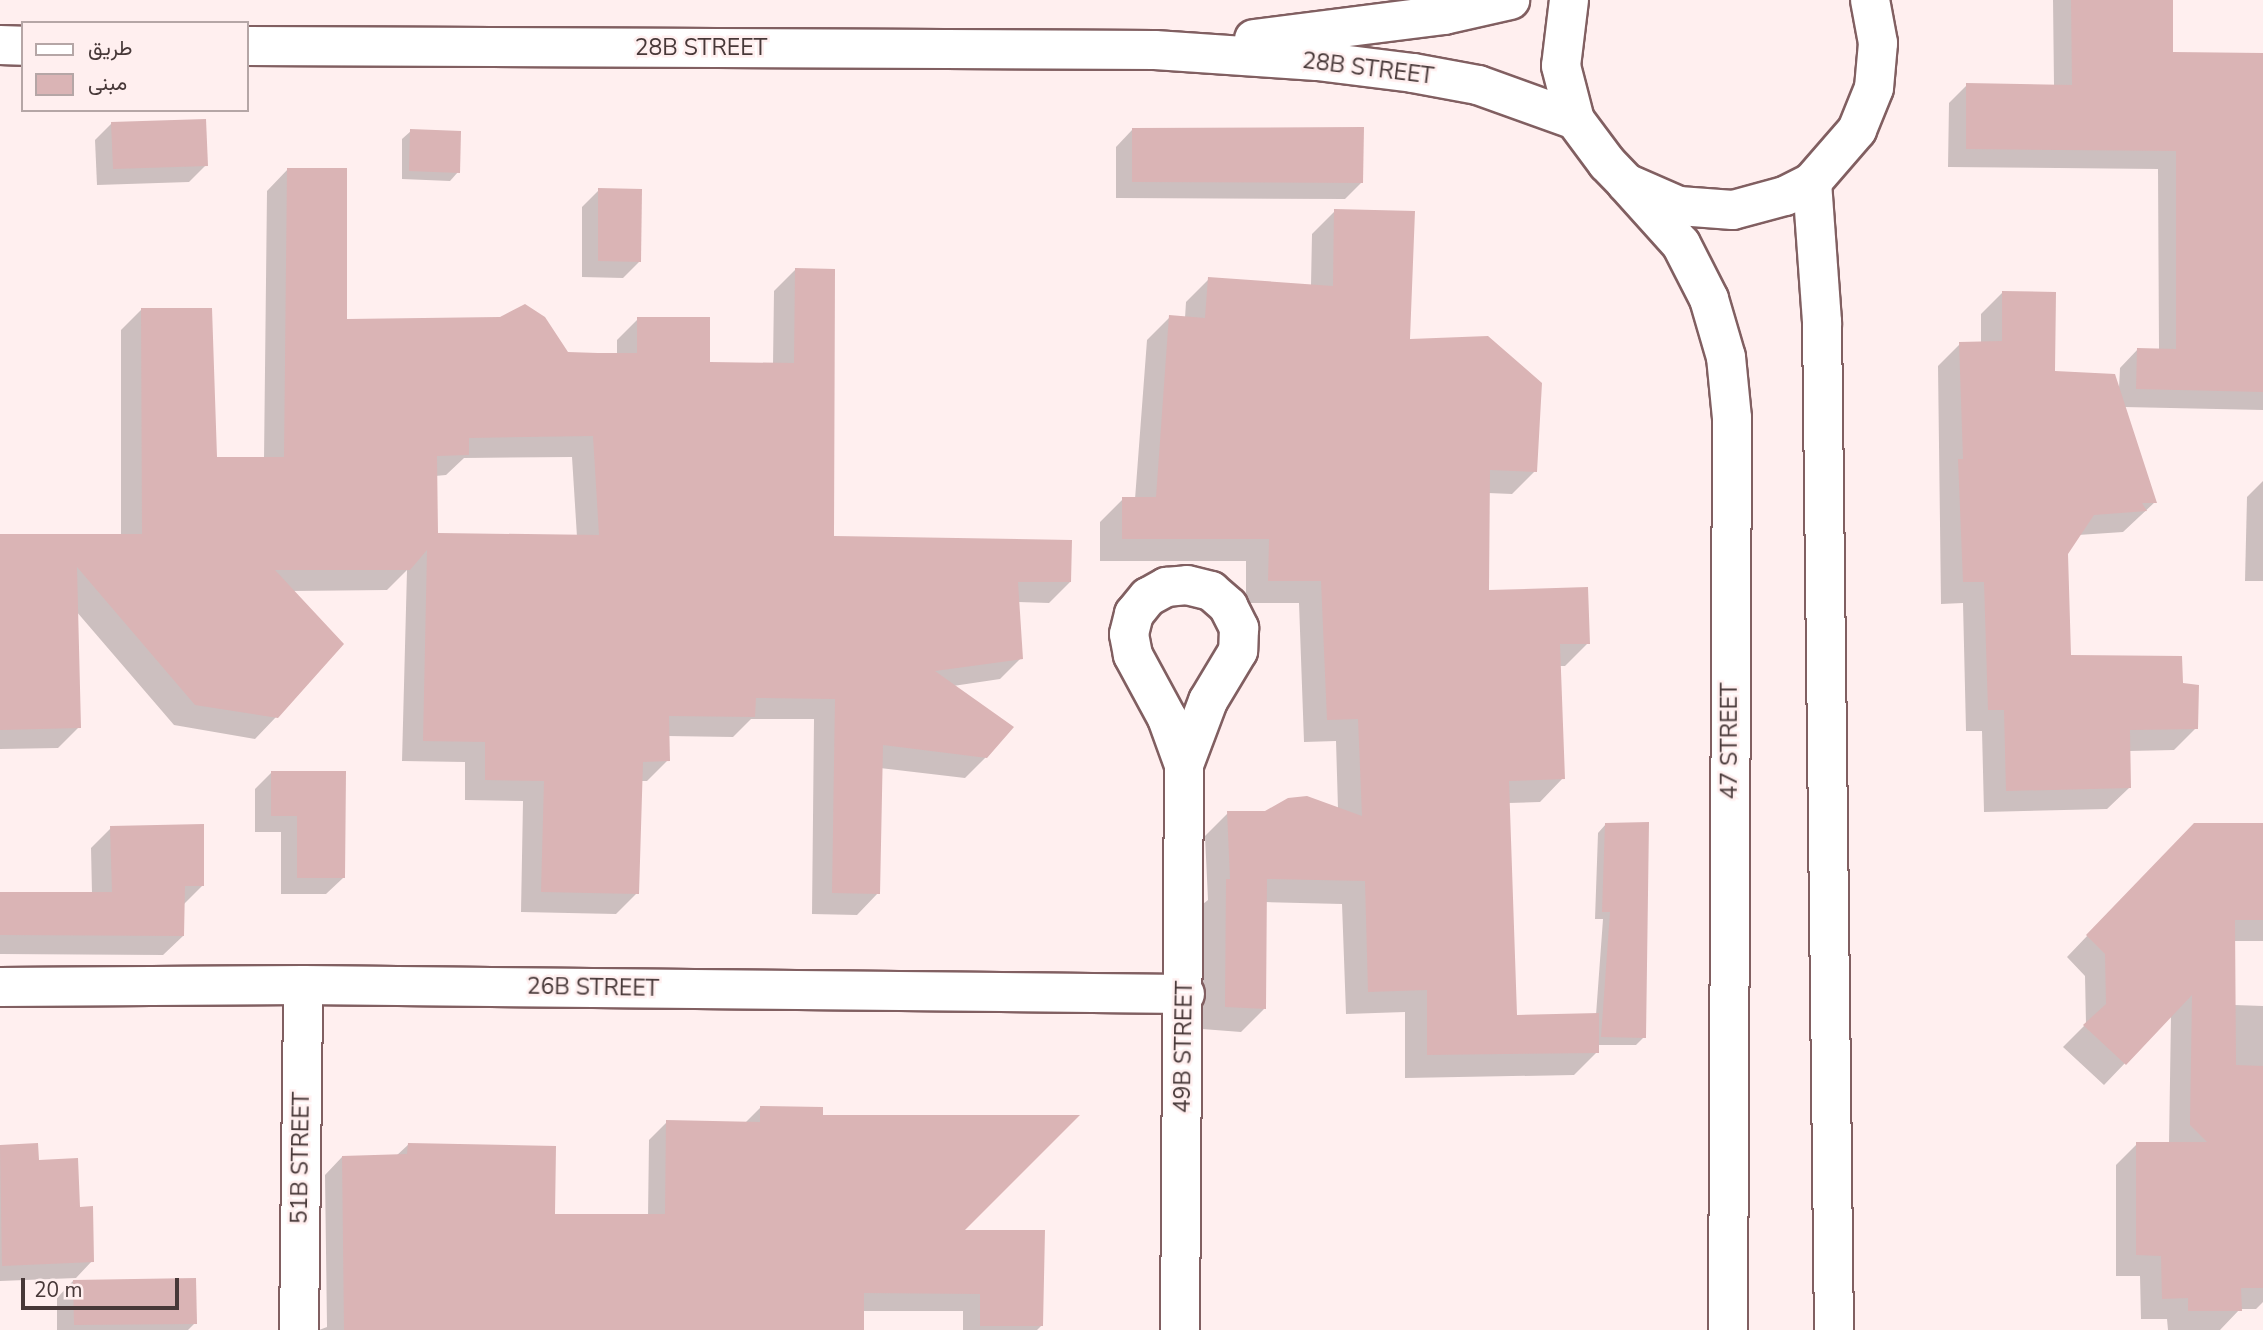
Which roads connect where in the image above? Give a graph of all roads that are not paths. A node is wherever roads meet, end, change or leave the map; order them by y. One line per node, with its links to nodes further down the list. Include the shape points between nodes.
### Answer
1 (1510, 0): 7 (street, 28B STREET, via 1359,28)
2 (1569, 0): 8 (street, via 1561,66)
3 (1870, 0): 9 (street, via 1878,43 1874,88 1857,131)
4 (0, 46): 5 (street)
5 (21, 46)
6 (248, 46): 7 (street, 28B STREET)
7 (1155, 50): 8 (street, 28B STREET, via 1413,73 1478,85)
8 (1575, 120): 10 (street, 47 STREET)
9 (1812, 182): 10 (street, via 1785,196 1733,210 1679,206); 18 (street, via 1822,322)
10 (1626, 183): 17 (street, 47 STREET, via 1681,244 1709,299 1726,357 1732,418)
11 (1184, 765): 14 (street, 49B STREET)
12 (303, 985): 13 (street, 26B STREET); 14 (street, 26B STREET); 15 (street, 51B STREET)
13 (0, 987)
14 (1185, 994): 16 (street, 49B STREET)
15 (299, 1330)
16 (1180, 1330)
17 (1728, 1330)
18 (1834, 1330)

